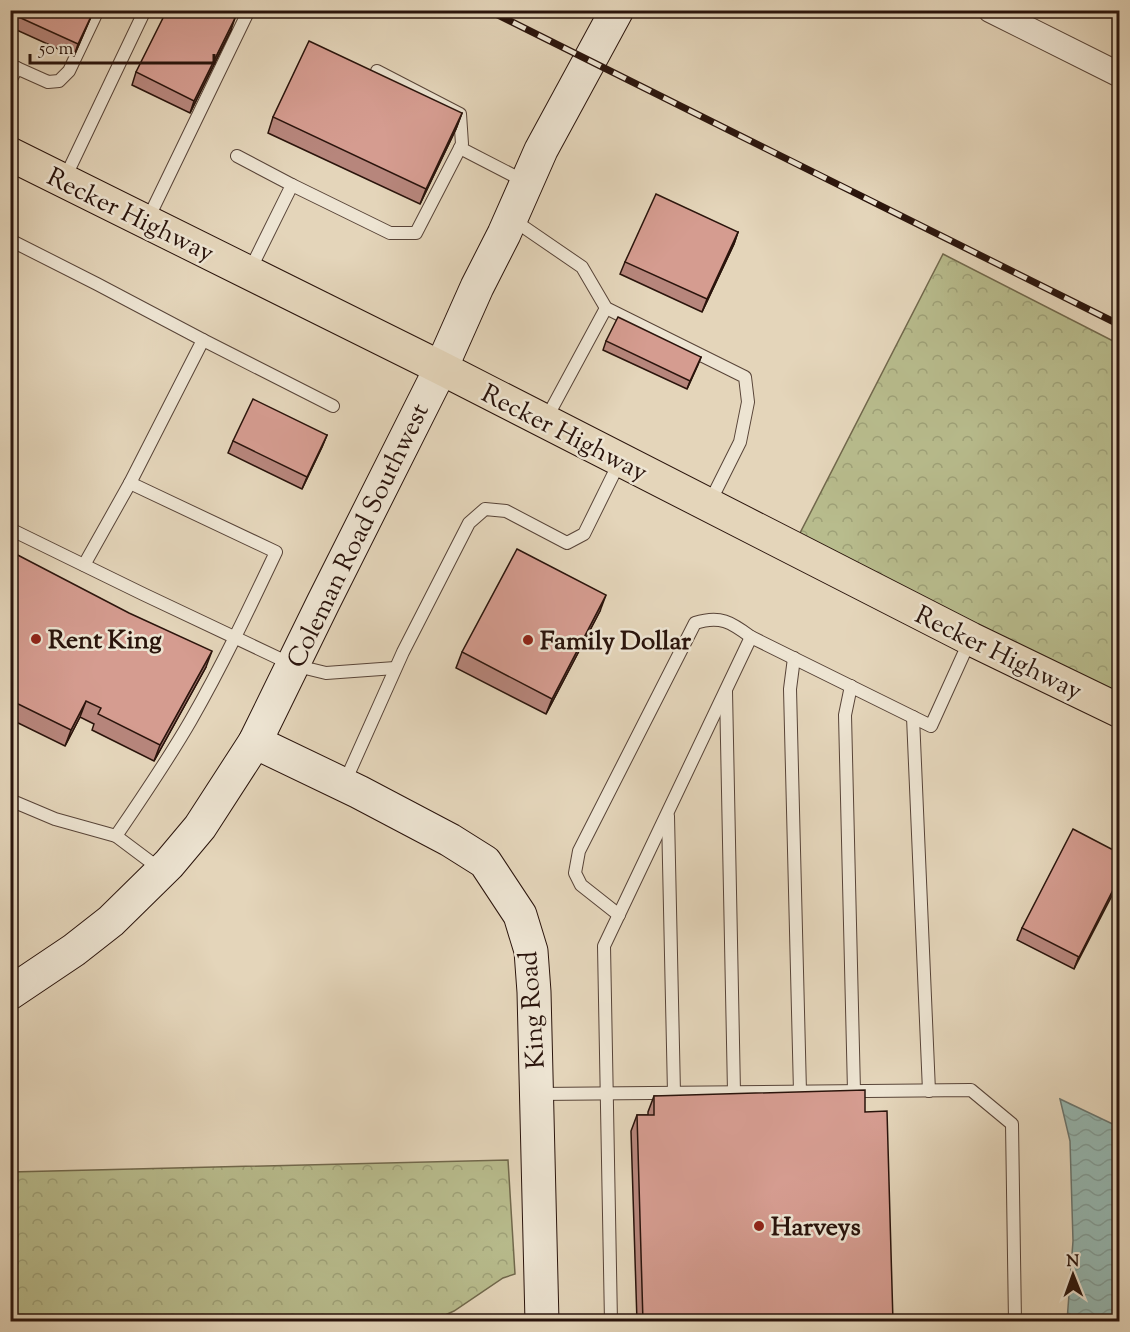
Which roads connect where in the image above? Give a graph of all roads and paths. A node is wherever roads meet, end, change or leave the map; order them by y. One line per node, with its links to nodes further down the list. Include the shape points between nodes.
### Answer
1 (98, 10): 6 (lane, via 69,71 59,81 48,82)
2 (145, 10): 13 (lane)
3 (249, 10): 17 (lane)
4 (617, 10): 14 (street, Coleman Road Southwest)
5 (990, 10): 8 (street)
6 (14, 66): 9 (lane)
7 (376, 70): 10 (lane, via 460,114)
8 (1119, 75)
9 (10, 81)
10 (460, 148): 14 (lane); 15 (lane, via 416,233 390,233)
11 (237, 156): 15 (lane)
12 (13, 161): 13 (main road, Recker Highway)
13 (64, 181): 17 (main road, Recker Highway)
14 (527, 182): 16 (street, Coleman Road Southwest)
15 (292, 184): 19 (lane)
16 (511, 218): 20 (lane, via 582,267); 22 (street, Coleman Road Southwest)
17 (146, 222): 19 (main road, Recker Highway)
18 (10, 240): 21 (lane)
19 (249, 273): 22 (main road, Recker Highway)
20 (606, 308): 24 (lane); 27 (lane, via 745,377 748,402 740,442)
21 (202, 339): 23 (lane); 26 (lane)
22 (441, 368): 24 (main road, Recker Highway); 34 (street, Coleman Road Southwest)
23 (333, 406)
24 (544, 421): 25 (main road, Recker Highway)
25 (620, 460): 27 (main road, Recker Highway); 35 (lane, via 584,534 567,543 506,511 485,508 469,523)
26 (130, 483): 29 (lane); 31 (lane, via 276,552)
27 (708, 505): 32 (main road, Recker Highway)
28 (10, 529): 29 (lane)
29 (84, 565): 31 (lane)
30 (751, 637): 33 (lane); 37 (lane); 46 (lane, via 733,623 718,619 695,623 579,851 575,873 581,885)
31 (236, 638): 34 (lane); 44 (lane, via 191,719)
32 (971, 639): 38 (main road, Recker Highway); 39 (lane, via 931,726)
33 (794, 658): 36 (lane); 51 (lane, via 790,689)
34 (293, 665): 35 (lane, via 326,673); 40 (street, Coleman Road Southwest)
35 (395, 668): 41 (lane)
36 (851, 686): 39 (lane); 48 (lane, via 845,715)
37 (726, 689): 43 (lane); 50 (lane)
38 (1119, 711)
39 (913, 717): 49 (lane)
40 (255, 742): 41 (street, King Road); 45 (street, Coleman Road Southwest, via 200,826)
41 (344, 785): 53 (street, King Road, via 485,862 520,915 531,951)
42 (10, 800): 44 (lane, via 55,819)
43 (668, 811): 46 (lane); 52 (lane)
44 (116, 836): 45 (lane)
45 (162, 871): 47 (street, Coleman Road Southwest, via 75,950)
46 (619, 915): 54 (lane, via 604,946)
47 (10, 993)
48 (854, 1091): 49 (lane); 51 (lane)
49 (929, 1091): 57 (lane, via 971,1090 1012,1124)
50 (734, 1092): 51 (lane); 52 (lane)
51 (800, 1092)
52 (674, 1093): 54 (lane)
53 (536, 1094): 54 (lane); 55 (street, King Road)
54 (607, 1094): 56 (lane)
55 (542, 1322)
56 (611, 1322)
57 (1015, 1322)

